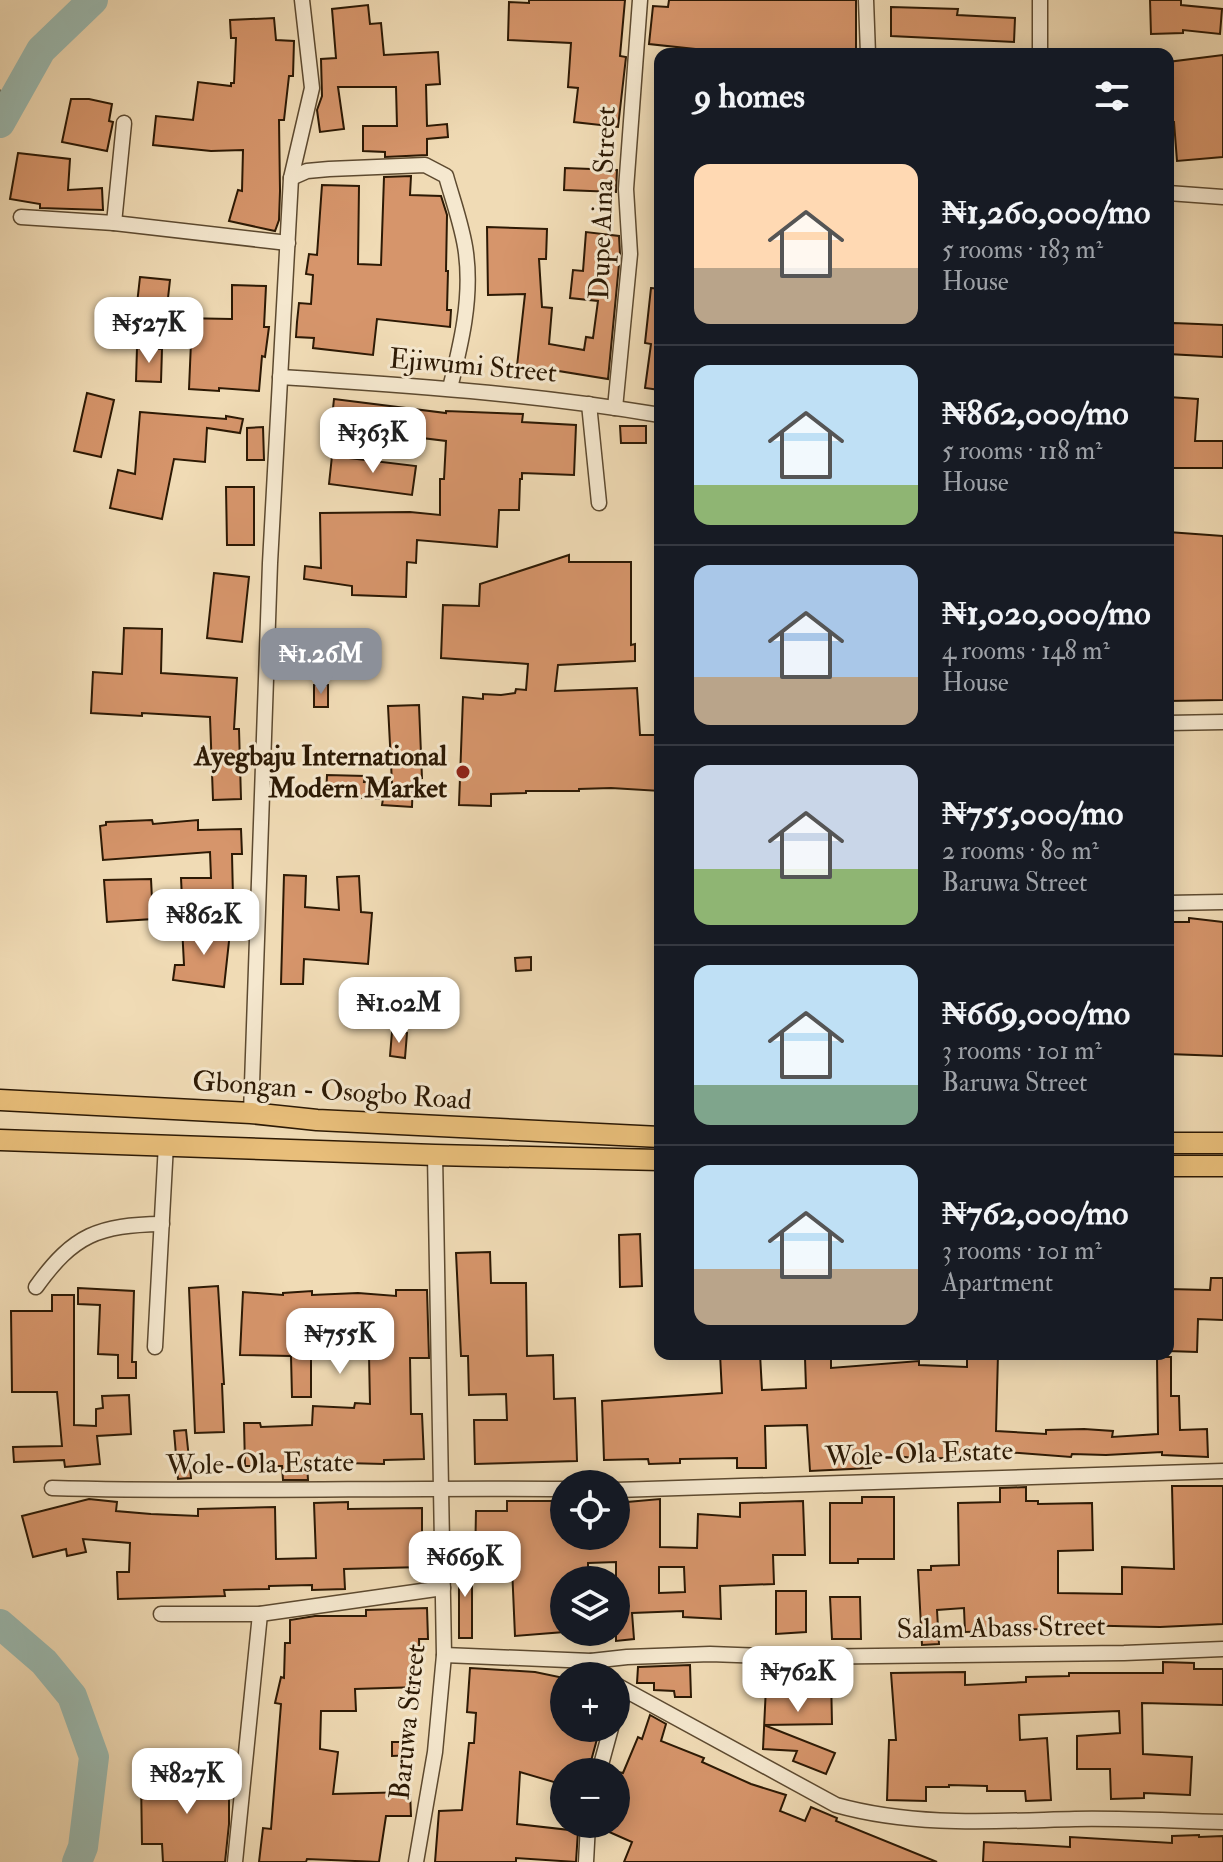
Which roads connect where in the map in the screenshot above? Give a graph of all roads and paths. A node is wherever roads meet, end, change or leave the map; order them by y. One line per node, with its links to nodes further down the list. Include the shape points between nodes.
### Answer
1 (302, 0): 8 (street, via 312,88)
2 (640, 0): 17 (street, Dupe Aina Street, via 626,189 630,254)
3 (866, 0): 5 (street)
4 (1040, 0): 6 (street)
5 (868, 48)
6 (1040, 48)
7 (124, 123): 12 (street)
8 (291, 178): 13 (street); 15 (street, via 307,171 425,165 446,176 466,253 467,292)
9 (1174, 193): 10 (street)
10 (1223, 197)
11 (21, 217): 12 (street)
12 (114, 223): 13 (street)
13 (288, 243): 14 (street)
14 (280, 377): 15 (street, Ejiwumi Street); 25 (street)
15 (450, 388): 16 (street, Ejiwumi Street)
16 (589, 404): 17 (street, Ejiwumi Street); 19 (street)
17 (615, 408): 18 (street, Ejiwumi Street)
18 (654, 414)
19 (599, 503)
20 (1223, 722): 21 (street)
21 (1174, 723)
22 (1223, 902): 23 (street)
23 (1174, 903)
24 (0, 1100): 25 (main road, Gbongan - Osogbo Road)
25 (251, 1113): 26 (main road, Gbongan - Osogbo Road)
26 (654, 1137)
27 (0, 1140): 30 (main road, Gbongan - Osogbo Road)
28 (1174, 1143): 29 (main road)
29 (1223, 1143)
30 (166, 1144): 31 (main road, Gbongan - Osogbo Road); 35 (street)
31 (435, 1155): 32 (main road, Gbongan - Osogbo Road); 39 (street, Baruwa Street)
32 (654, 1160)
33 (1174, 1166): 34 (main road)
34 (1223, 1166)
35 (162, 1224): 36 (street, via 124,1224 90,1234); 37 (street)
36 (36, 1287)
37 (155, 1347)
38 (1223, 1471): 42 (street, Wole-Ola Estate)
39 (442, 1487): 40 (street, Wole-Ola Estate); 41 (street, Wole-Ola Estate); 43 (street, Baruwa Street)
40 (52, 1488)
41 (550, 1489)
42 (630, 1490)
43 (443, 1588): 45 (street); 47 (street, Baruwa Street)
44 (161, 1614): 45 (street)
45 (260, 1614): 52 (street)
46 (1223, 1649): 48 (street, Salam Abass Street, via 710,1654)
47 (444, 1655): 48 (street, Salam Abass Street); 53 (street, Baruwa Street, via 435,1752)
48 (591, 1661)
49 (630, 1693): 50 (street, via 836,1805 873,1816 967,1823)
50 (1223, 1822)
51 (587, 1838): 54 (street)
52 (235, 1862)
53 (416, 1862)
54 (586, 1862)

